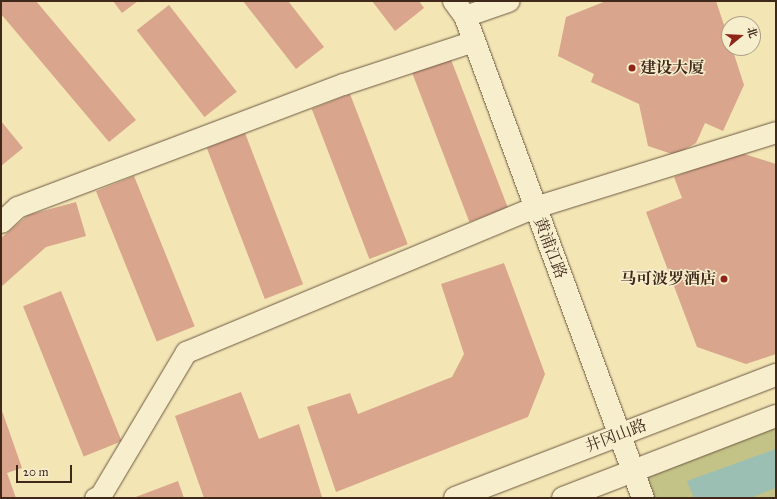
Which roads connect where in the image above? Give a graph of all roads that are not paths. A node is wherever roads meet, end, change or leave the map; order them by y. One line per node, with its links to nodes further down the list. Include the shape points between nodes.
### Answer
1 (508, 1): 2 (street)
2 (460, 9): 3 (main road, 黄浦江路)
3 (474, 41): 5 (main road, 黄浦江路); 6 (street, via 343,84 17,207)
4 (776, 132): 5 (street)
5 (535, 208): 9 (main road, 黄浦江路); 11 (street, via 186,352 100,496)
6 (1, 222)
7 (776, 375): 9 (main road, 井冈山路)
8 (776, 416): 10 (main road)
9 (621, 434): 10 (main road, 黄浦江路); 12 (main road, 井冈山路)
10 (634, 471): 13 (main road); 14 (main road, 黄浦江路)
11 (95, 498)
12 (455, 498)
13 (563, 498)
14 (643, 498)

